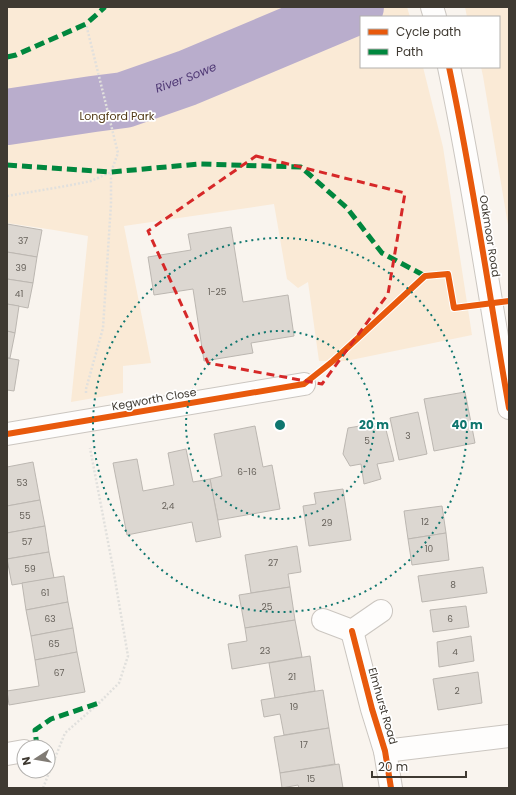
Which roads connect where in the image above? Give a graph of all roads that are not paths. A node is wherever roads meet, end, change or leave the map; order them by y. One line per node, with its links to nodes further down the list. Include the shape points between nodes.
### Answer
1 (449, 68): 3 (street, Oakmoor Road)
2 (304, 384): 4 (street, Kegworth Close)
3 (509, 408)
4 (7, 434)
5 (382, 611): 7 (street)
6 (323, 620): 7 (street)
7 (352, 631): 9 (street, Elmhurst Road)
8 (509, 736): 9 (street, Elmhurst Road)
9 (385, 752): 10 (street, Elmhurst Road)
10 (391, 788)

